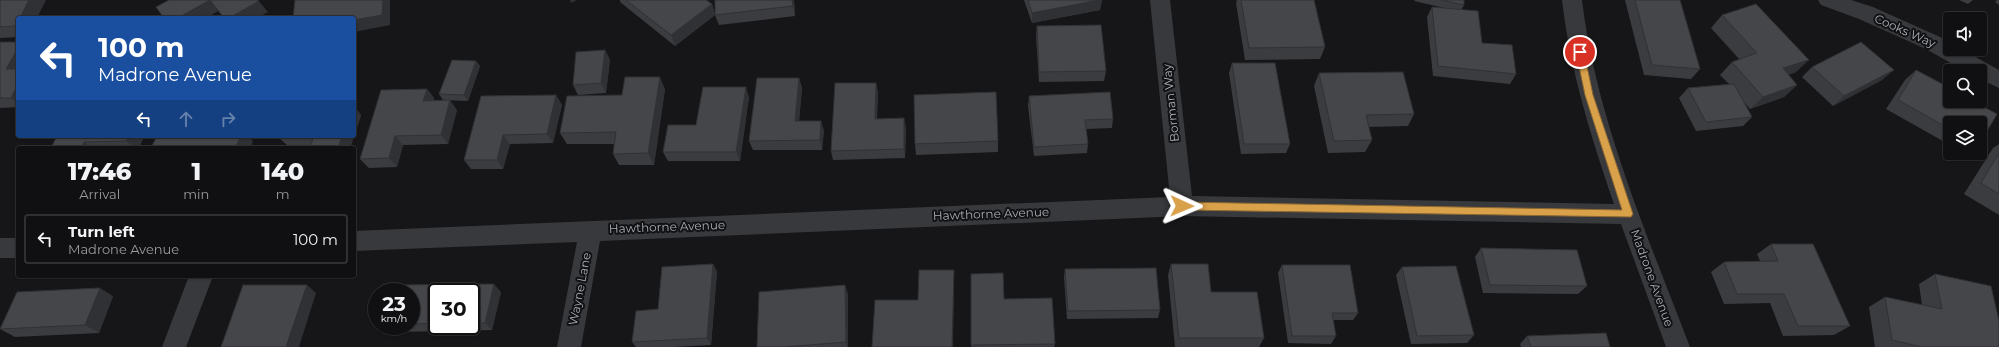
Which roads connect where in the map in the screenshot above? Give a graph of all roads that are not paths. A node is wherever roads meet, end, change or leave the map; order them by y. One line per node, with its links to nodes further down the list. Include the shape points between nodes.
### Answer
1 (1160, 0): 5 (street, Borman Way)
2 (1572, 0): 6 (street, Madrone Avenue, via 1574,24 1589,95)
3 (1828, 0): 4 (street, Cooks Way, via 1866,13 1933,43)
4 (1999, 80)
5 (1182, 206): 6 (street, Hawthorne Avenue); 7 (street, Hawthorne Avenue)
6 (1628, 214): 14 (street, Madrone Avenue)
7 (591, 230): 8 (street, Hawthorne Avenue); 13 (street, Wayne Lane)
8 (356, 241)
9 (0, 248): 10 (street)
10 (16, 248)
11 (200, 278): 12 (street)
12 (174, 347)
13 (569, 347)
14 (1678, 347)

